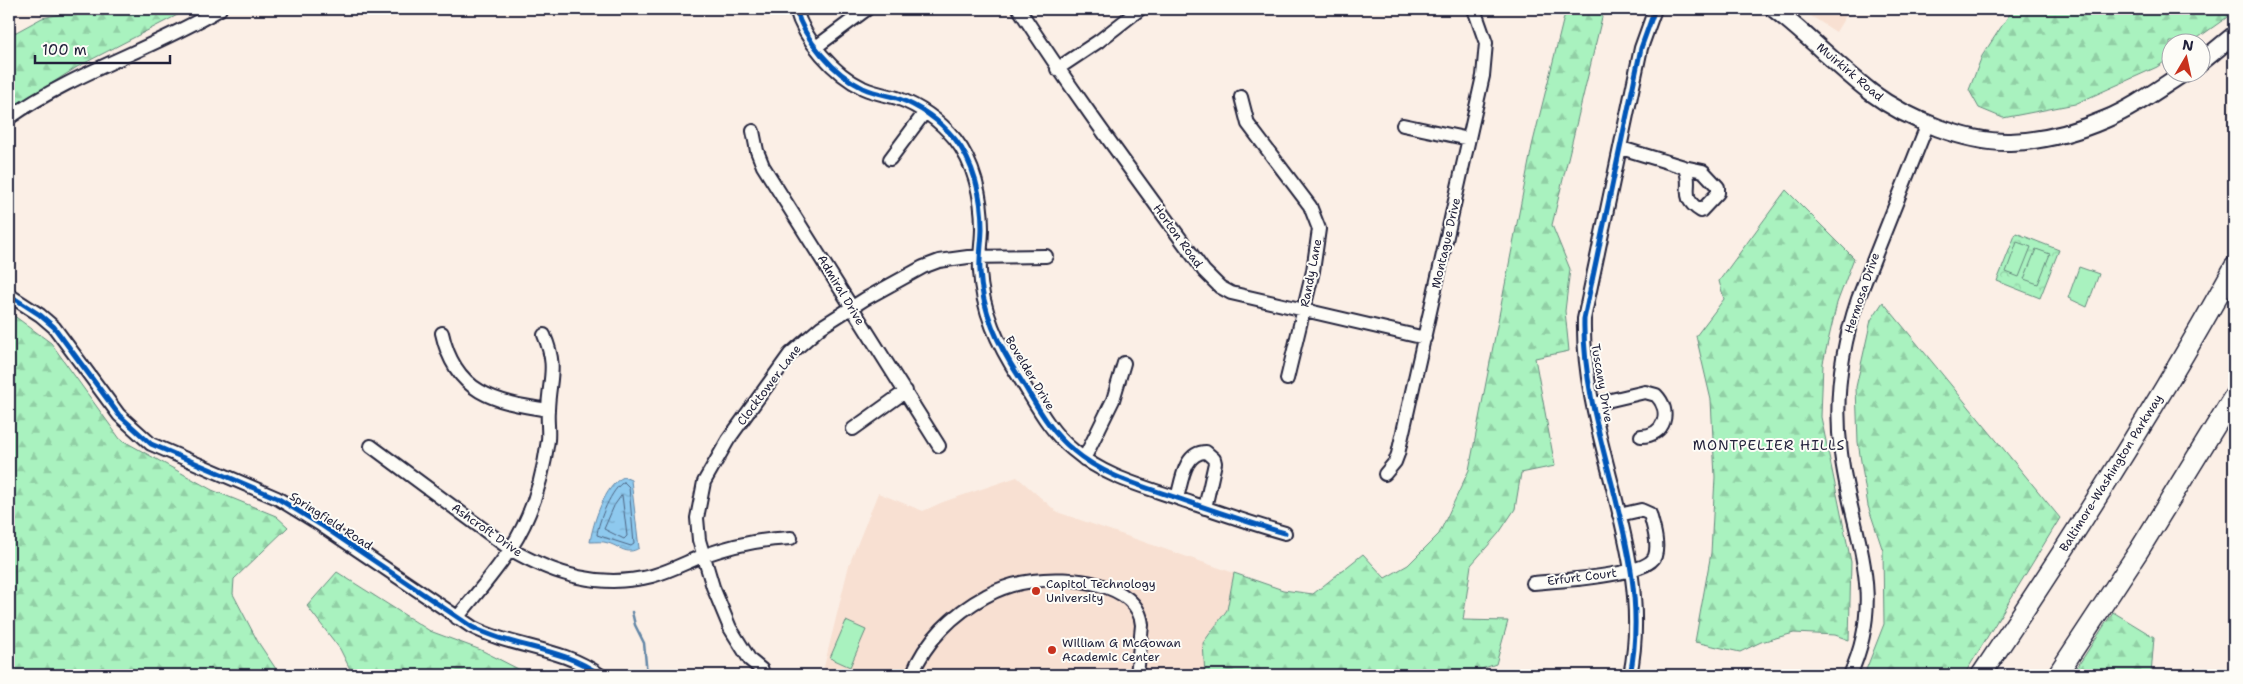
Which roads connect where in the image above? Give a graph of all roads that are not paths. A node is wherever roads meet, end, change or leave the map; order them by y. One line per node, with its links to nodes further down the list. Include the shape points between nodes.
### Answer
1 (220, 9): 16 (street, via 145,49 77,77)
2 (796, 9): 10 (street, Bovelder Drive)
3 (867, 9): 10 (street)
4 (1019, 9): 12 (street, Horton Road)
5 (1140, 9): 12 (street)
6 (1474, 9): 20 (street, Montague Drive, via 1483,30 1486,57)
7 (1655, 9): 21 (street, Tuscany Drive, via 1641,48)
8 (1774, 9): 17 (main road, Muirkirk Road, via 1873,94)
9 (2234, 35): 11 (main road)
10 (816, 47): 15 (street, Bovelder Drive, via 854,82 908,102)
11 (2210, 55)
12 (1057, 69): 29 (street, Horton Road, via 1212,280 1231,293)
13 (2169, 82): 17 (main road, Muirkirk Road, via 2108,119 2061,136 2009,142 1968,136)
14 (1241, 97): 29 (street, Randy Lane, via 1248,124 1316,218 1319,229)
15 (924, 112): 22 (street); 25 (street, Bovelder Drive, via 954,138 971,168 981,210)
16 (9, 118)
17 (1928, 123): 60 (street, Hermosa Drive, via 1858,299 1843,356 1837,401 1841,455 1860,536 1868,592 1865,630)
18 (1404, 125): 20 (street)
19 (753, 131): 28 (street, Admiral Drive, via 763,166)
20 (1469, 139): 32 (street, Montague Drive)
21 (1621, 148): 23 (street); 37 (street, Tuscany Drive, via 1584,319 1585,360)
22 (890, 159)
23 (1684, 167)
24 (1046, 256): 25 (street, Clocktower Lane)
25 (980, 257): 28 (street, Clocktower Lane, via 953,258 930,264); 43 (street, Bovelder Drive, via 985,306 1001,348 1044,417 1060,438)
26 (2234, 267): 61 (highway, Baltimore-Washington Parkway, via 2202,326 2093,503)
27 (9, 295): 54 (street, Springfield Road, via 54,327 119,415 152,444 277,498)
28 (851, 308): 35 (street, Admiral Drive); 51 (street, Clocktower Lane, via 821,327 790,354 732,434 704,482 697,518)
29 (1304, 311): 32 (street, Horton Road); 34 (street, Randy Lane)
30 (442, 333): 38 (street, via 453,366 473,388 502,402)
31 (544, 336): 38 (street, via 553,368)
32 (1425, 338): 44 (street, Montague Drive, via 1398,454)
33 (1124, 363): 43 (street, via 1113,400)
34 (1287, 379)
35 (906, 391): 39 (street); 42 (street, Admiral Drive)
36 (2234, 396): 62 (highway, via 2138,552)
37 (1594, 404): 40 (street, via 1645,392 1656,395 1663,408 1661,428 1656,433); 47 (street, Tuscany Drive)
38 (548, 410): 50 (street, via 548,440 536,491 524,524)
39 (853, 429)
40 (1641, 436)
41 (371, 446): 50 (street, Ashcroft Drive)
42 (938, 446)
43 (1084, 458): 45 (street, Bovelder Drive, via 1111,475)
44 (1385, 474)
45 (1177, 498): 46 (street, Bovelder Drive); 46 (street, via 1191,457 1206,452 1215,463)
46 (1205, 508): 48 (street, Bovelder Drive)
47 (1619, 515): 52 (street, Tuscany Drive); 52 (street, via 1646,511 1654,529 1655,556 1651,562)
48 (1285, 533)
49 (791, 538): 51 (street, Ashcroft Drive, via 765,540)
50 (510, 549): 51 (street, Ashcroft Drive, via 534,563 603,582 652,576); 54 (street)
51 (703, 556): 55 (street, Clocktower Lane, via 730,628 750,660)
52 (1631, 571): 53 (street, Erfurt Court); 59 (street, Tuscany Drive, via 1635,638)
53 (1533, 584)
54 (457, 618): 56 (street, Springfield Road, via 499,639 566,656)
55 (762, 670)
56 (600, 675)
57 (912, 675): 58 (street, via 934,638 962,611 987,595 1010,586 1047,579 1102,586 1132,602 1142,625)
58 (1137, 675)
59 (1630, 675)
60 (1850, 675)
61 (1981, 675)
62 (2057, 675)

